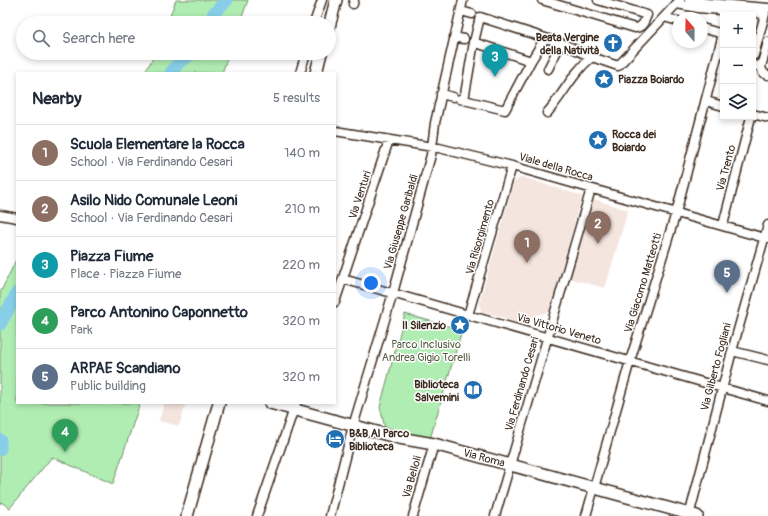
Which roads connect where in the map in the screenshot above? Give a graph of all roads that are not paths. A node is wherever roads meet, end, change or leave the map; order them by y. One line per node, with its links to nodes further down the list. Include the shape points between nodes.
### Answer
1 (322, 0): 15 (street)
2 (336, 0): 16 (street)
3 (463, 0): 11 (street, Via Giuseppe Garibaldi)
4 (542, 0): 7 (street)
5 (598, 0): 7 (street, via 647,15 643,25 635,28)
6 (689, 0): 9 (street)
7 (556, 2)
8 (679, 2): 12 (street); 17 (street)
9 (707, 2): 10 (street)
10 (768, 8)
11 (461, 11): 13 (street); 21 (street, Via Giuseppe Garibaldi)
12 (723, 12)
13 (472, 14)
14 (756, 14): 27 (street, via 765,14)
15 (316, 16)
16 (332, 16)
17 (664, 17): 18 (street); 29 (street, via 618,66)
18 (672, 19)
19 (708, 30): 20 (street)
20 (720, 33)
21 (454, 37): 23 (street); 37 (street, Via Giuseppe Garibaldi)
22 (545, 38): 24 (street, via 480,17); 26 (street); 32 (street)
23 (464, 39)
24 (473, 42): 32 (street); 38 (street)
25 (768, 42): 34 (street)
26 (561, 43): 29 (street); 33 (street)
27 (756, 48)
28 (720, 56): 39 (street, Via Giacomo Matteotti)
29 (592, 57): 41 (street, via 579,69)
30 (304, 60): 35 (street)
31 (319, 60): 36 (street)
32 (531, 61): 38 (street, via 505,110)
33 (548, 69)
34 (761, 70)
35 (300, 72)
36 (316, 72)
37 (441, 94): 38 (street); 47 (street, Via Giuseppe Garibaldi)
38 (459, 98)
39 (706, 101): 40 (street); 50 (street, Via Giacomo Matteotti)
40 (720, 105)
41 (547, 113)
42 (756, 115): 43 (street)
43 (768, 118)
44 (750, 120): 53 (street, Via Trento)
45 (336, 131): 46 (street, Viale della Rocca)
46 (389, 140): 47 (street, Viale della Rocca); 56 (street, Via Venturi)
47 (433, 147): 48 (street, Viale della Rocca); 57 (street, Via Giuseppe Garibaldi)
48 (512, 166): 49 (street, Viale della Rocca); 59 (street, Via Risorgimento)
49 (591, 189): 50 (street, Viale della Rocca); 60 (street, Via Ferdinando Cesari)
50 (676, 213): 53 (street, Viale della Rocca); 63 (street, Via Giacomo Matteotti)
51 (0, 215): 52 (street)
52 (16, 218)
53 (723, 225): 55 (street, Viale della Rocca)
54 (768, 225): 55 (street, Via Gilberto Fogliani)
55 (766, 239): 61 (street, Via Gilberto Fogliani)
56 (344, 279): 57 (street, Via Vittorio Veneto); 58 (street, Via Venturi)
57 (393, 293): 59 (street, Via Vittorio Veneto); 69 (street, Via Giuseppe Garibaldi)
58 (336, 299)
59 (468, 315): 60 (street, Via Vittorio Veneto)
60 (546, 337): 63 (street, Via Vittorio Veneto); 71 (street, Via Ferdinando Cesari)
61 (732, 351): 62 (street); 64 (street, Via Gilberto Fogliani)
62 (768, 360)
63 (630, 362): 64 (street, Via Vittorio Veneto); 72 (street, Via Giacomo Matteotti)
64 (722, 388): 65 (street, Via Vittorio Veneto); 73 (street, Via Gilberto Fogliani)
65 (768, 401)
66 (219, 404): 74 (street)
67 (278, 404): 68 (street, Via Roma)
68 (295, 406): 69 (street, Via Roma); 75 (street)
69 (353, 426): 70 (street, Via Roma); 76 (street, Via Giuseppe Garibaldi)
70 (434, 444): 71 (street, Via Roma); 77 (street, Via Belloli)
71 (510, 466): 72 (street, Via Roma); 78 (street, Via Ferdinando Cesari)
72 (594, 488): 73 (street, Via Roma); 79 (street, Via Giacomo Matteotti)
73 (692, 515)
74 (187, 516)
75 (257, 516)
76 (330, 516)
77 (413, 516)
78 (495, 516)
79 (586, 516)

